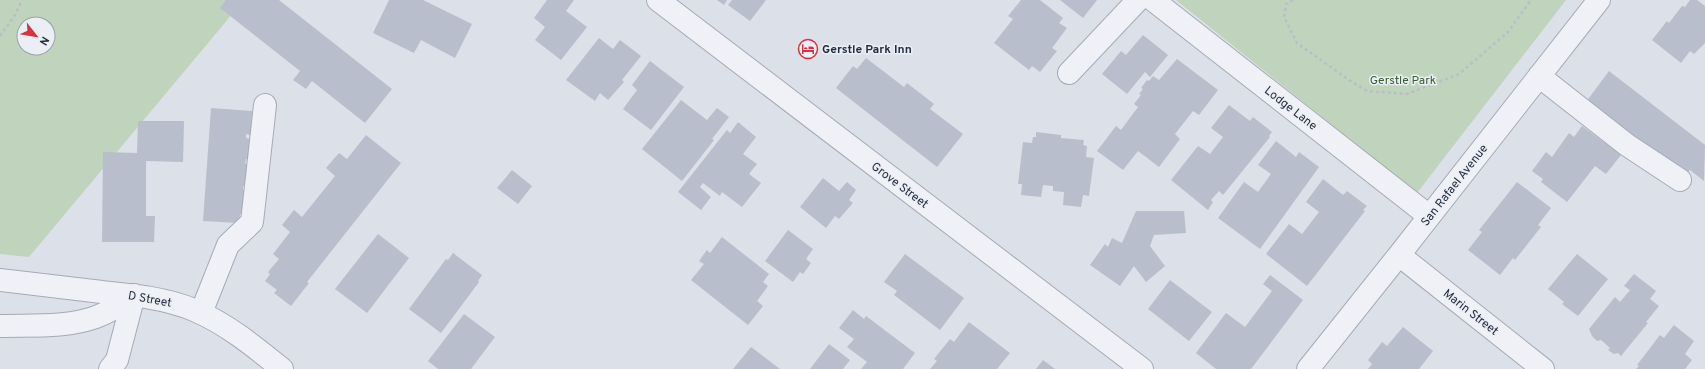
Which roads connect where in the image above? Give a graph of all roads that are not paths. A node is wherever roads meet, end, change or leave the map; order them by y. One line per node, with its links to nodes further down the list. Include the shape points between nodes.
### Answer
1 (658, 0): 17 (street, Grove Street)
2 (1138, 0): 5 (street)
3 (1153, 0): 9 (street, Lodge Lane)
4 (1599, 0): 6 (street, San Rafael Avenue)
5 (1069, 73)
6 (1539, 76): 8 (street, via 1626,145); 9 (street, San Rafael Avenue)
7 (265, 105): 13 (street, via 252,222 228,245)
8 (1680, 180)
9 (1429, 216): 10 (street, San Rafael Avenue)
10 (1399, 255): 18 (street, San Rafael Avenue); 19 (street, Marin Street)
11 (0, 280): 12 (street, D Street)
12 (134, 296): 13 (street, D Street, via 174,303); 14 (street, via 108,312 69,324); 15 (street, via 117,360)
13 (201, 313): 16 (street, D Street, via 236,334)
14 (0, 326)
15 (110, 369)
16 (282, 369)
17 (1142, 369)
18 (1308, 369)
19 (1543, 369)

